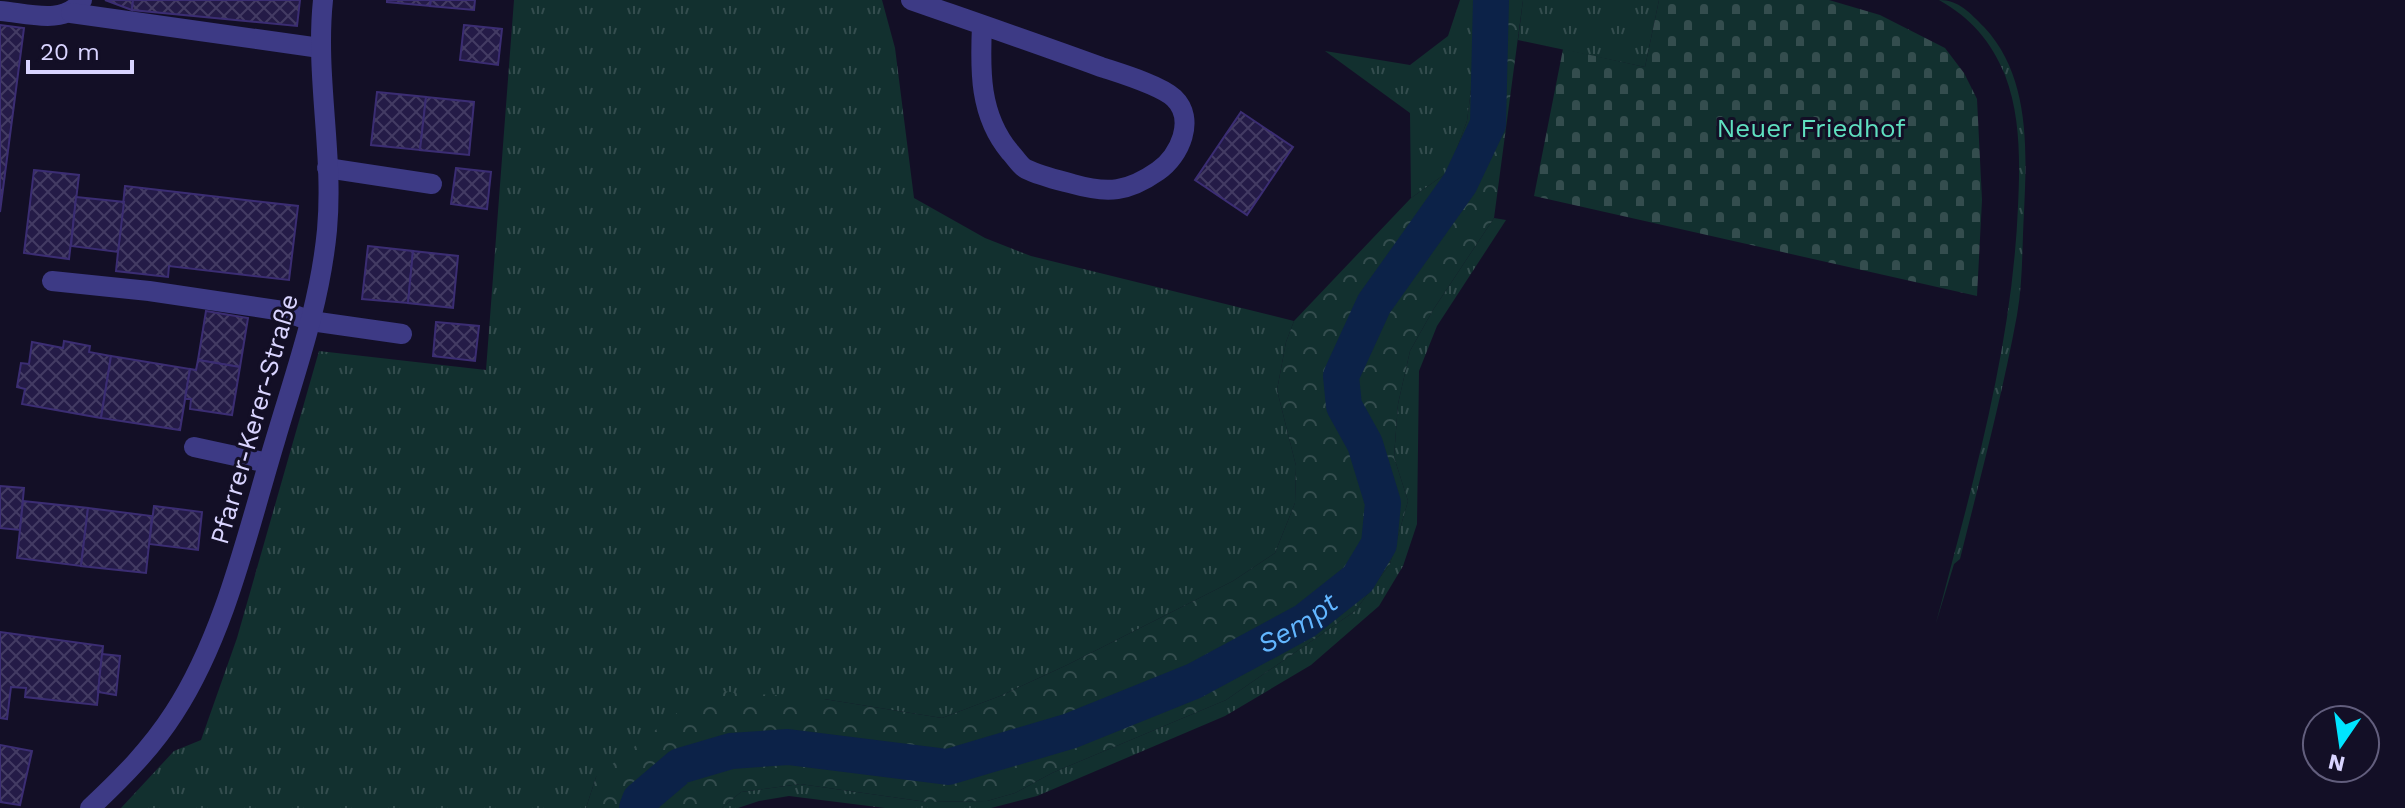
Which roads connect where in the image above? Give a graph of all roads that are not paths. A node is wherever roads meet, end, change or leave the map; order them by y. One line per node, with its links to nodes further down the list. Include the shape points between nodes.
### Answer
1 (323, 0): 6 (street, Pfarrer-Kerer-Straße)
2 (911, 0): 5 (street)
3 (77, 6): 4 (street, via 61,16); 6 (street)
4 (0, 11)
5 (982, 25): 5 (street, via 986,109 1002,142 1024,168 1098,191 1138,185 1166,166 1182,143 1185,118 1174,98 1144,82)
6 (320, 48): 7 (street, Pfarrer-Kerer-Straße)
7 (327, 168): 8 (street); 10 (street, Pfarrer-Kerer-Straße, via 327,226)
8 (432, 184)
9 (52, 281): 10 (street, via 283,311)
10 (311, 321): 11 (street); 13 (street, Pfarrer-Kerer-Straße)
11 (402, 334)
12 (194, 447): 13 (street)
13 (268, 463): 14 (street, Pfarrer-Kerer-Straße, via 236,574 199,668 157,736)
14 (90, 808)

